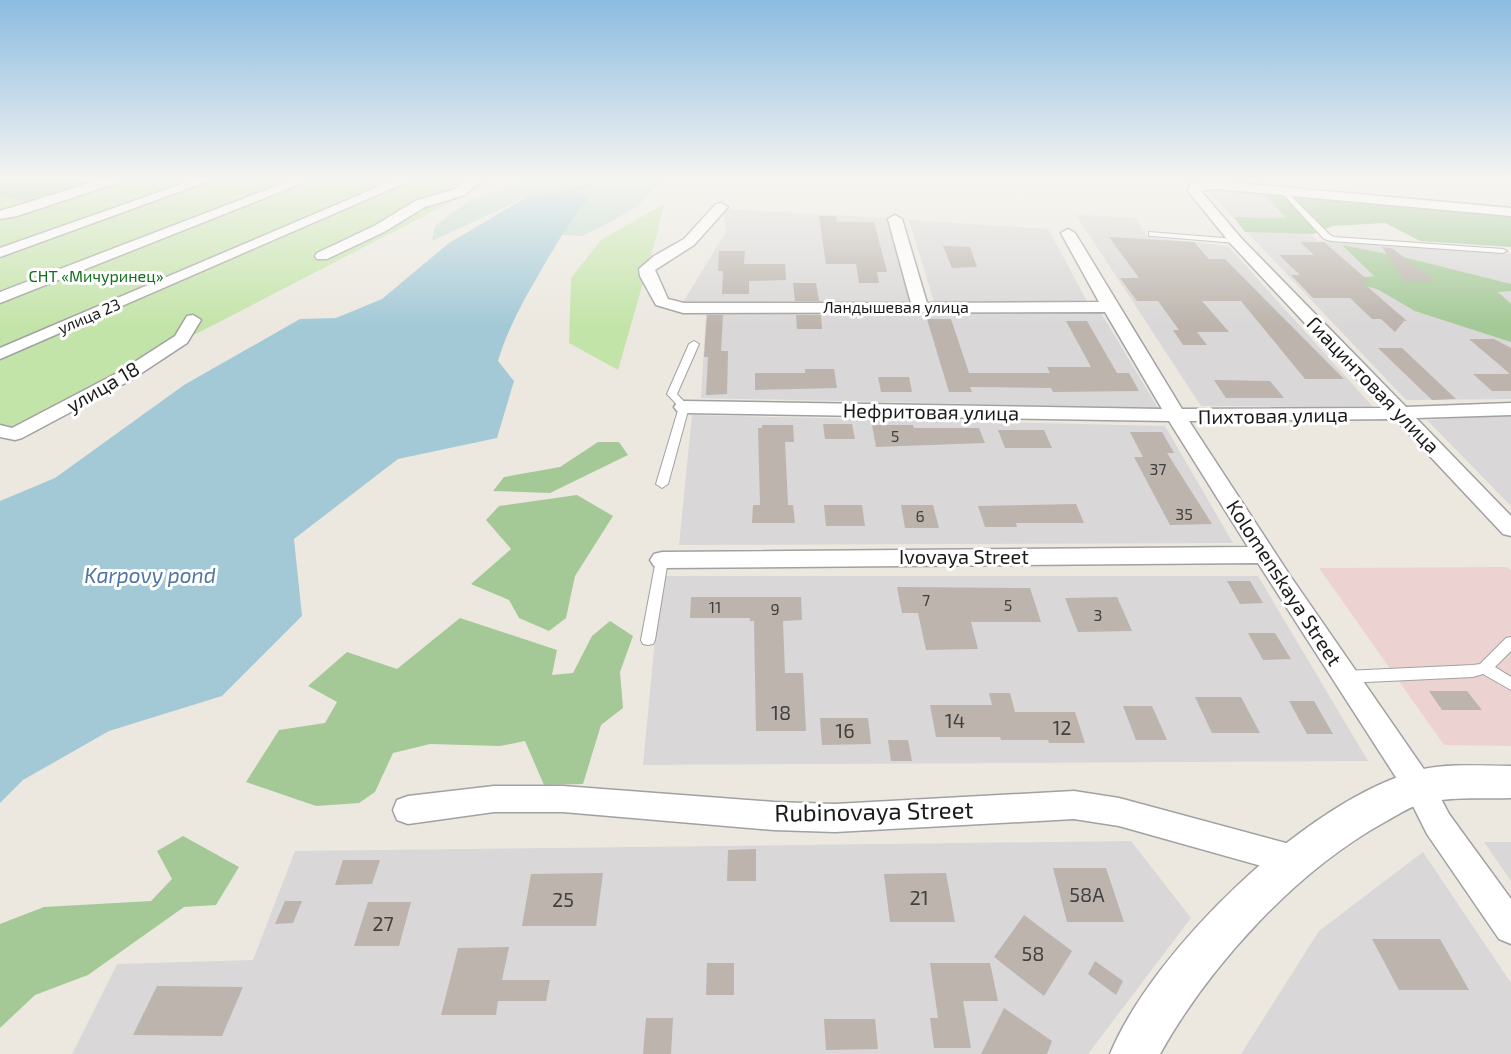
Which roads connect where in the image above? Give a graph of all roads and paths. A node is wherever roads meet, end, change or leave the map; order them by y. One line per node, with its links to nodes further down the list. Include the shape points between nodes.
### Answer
1 (74, 227): 13 (street)
2 (182, 227): 15 (street)
3 (295, 227): 20 (street, улица 23)
4 (382, 227): 14 (street)
5 (703, 227): 16 (street, Ландышевая улица, via 689,242 646,269 662,302 683,308)
6 (898, 227): 16 (street)
7 (1224, 227): 11 (street, Гиацинтовая улица)
8 (1318, 227): 12 (lane, via 1334,239)
9 (1068, 233): 17 (street, Kolomenskaya Street)
10 (1152, 234): 11 (lane)
11 (1236, 241): 23 (street, Гиацинтовая улица)
12 (1503, 251)
13 (0, 254)
14 (322, 256)
15 (0, 298)
16 (920, 306): 17 (street, Ландышевая улица)
17 (1109, 307): 24 (street, Kolomenskaya Street)
18 (194, 320): 25 (street, улица 18, via 181,339 125,376)
19 (694, 344): 21 (lane, via 672,394)
20 (0, 354)
21 (684, 407): 24 (street, Нефритовая улица); 26 (lane)
22 (1511, 409): 23 (street, Пихтовая улица)
23 (1400, 414): 24 (street, Пихтовая улица); 27 (street, Гиацинтовая улица)
24 (1178, 417): 28 (street, Kolomenskaya Street)
25 (5, 435)
26 (662, 484)
27 (1511, 529)
28 (1266, 555): 29 (street, Ivovaya Street); 33 (street, Kolomenskaya Street)
29 (662, 560): 30 (lane)
30 (648, 640)
31 (1511, 642): 32 (lane)
32 (1485, 668): 33 (lane); 34 (lane)
33 (1345, 677): 36 (street, Kolomenskaya Street)
34 (1511, 684)
35 (1511, 782): 36 (street)
36 (1419, 787): 38 (street, via 1373,808); 39 (street, Kolomenskaya Street, via 1438,824)
37 (408, 810): 38 (street, Rubinovaya Street, via 494,799 563,799 835,818 1074,805 1119,812)
38 (1297, 861): 40 (street, via 1202,953 1147,1028)
39 (1511, 927)
40 (1134, 1054)

